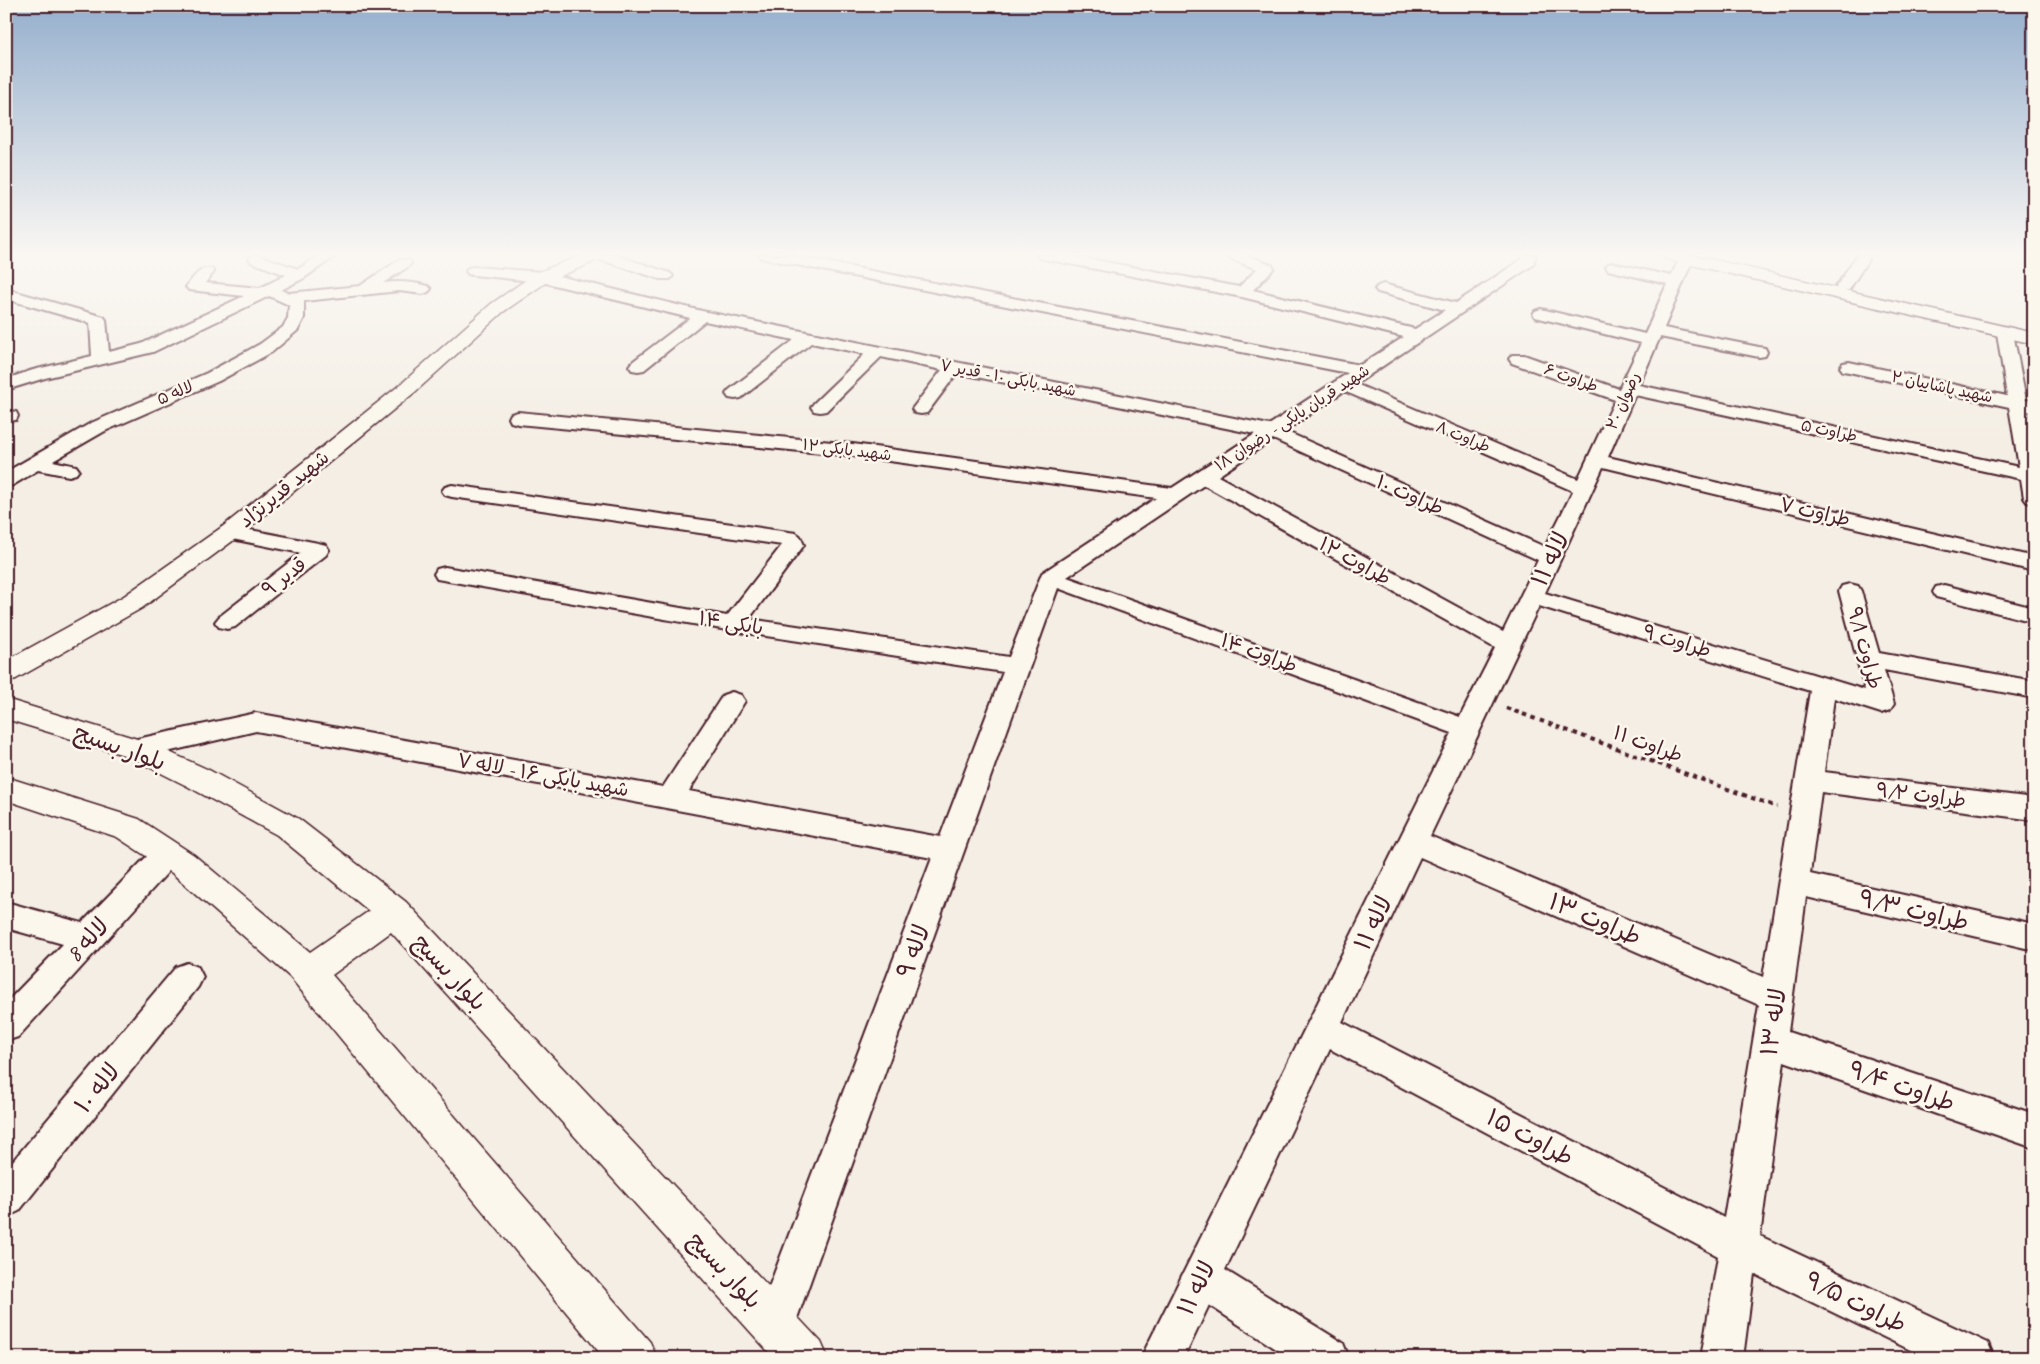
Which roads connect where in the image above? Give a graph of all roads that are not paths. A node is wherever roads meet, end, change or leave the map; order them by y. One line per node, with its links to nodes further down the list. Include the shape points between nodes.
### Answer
1 (93, 319): 22 (street, via 98,320)
2 (211, 319): 22 (street, via 147,348)
3 (296, 319): 38 (street, لاله ۵, via 290,330 266,348 213,377 98,427)
4 (485, 319): 47 (main road, شهید قدیرنژاد, via 408,388)
5 (699, 319): 24 (street)
6 (715, 319): 18 (street, شهید بابکی ۱۰ - قدیر ۷)
7 (1094, 319): 27 (street)
8 (1354, 319): 16 (street)
9 (1442, 319): 16 (street, شهید قربان بابکی - رضوان ۱۸)
10 (1566, 319): 17 (street)
11 (1659, 319): 17 (street, رضوان ۲۰)
12 (1943, 319): 15 (main road)
13 (1984, 319): 14 (main road)
14 (2034, 330)
15 (2005, 333): 19 (main road); 32 (street)
16 (1418, 334): 27 (street, شهید قربان بابکی - رضوان ۱۸)
17 (1652, 335): 21 (street); 30 (street, رضوان ۲۰)
18 (808, 338): 20 (street, شهید بابکی ۱۰ - قدیر ۷); 31 (street)
19 (2034, 339)
20 (876, 352): 25 (street, شهید بابکی ۱۰ - قدیر ۷); 33 (street)
21 (1759, 352)
22 (101, 359): 29 (street)
23 (1518, 359): 30 (street, طراوت ۶)
24 (638, 366)
25 (953, 367): 34 (street); 36 (street, شهید بابکی ۱۰ - قدیر ۷)
26 (1849, 367): 32 (street, شهید پاشاییان ۲)
27 (1363, 371): 28 (street, شهید قربان بابکی - رضوان ۱۸)
28 (1342, 384): 36 (street, شهید قربان بابکی - رضوان ۱۸); 43 (street, طراوت ۸)
29 (6, 385)
30 (1627, 393): 37 (street, رضوان ۲۰); 40 (street, طراوت ۵)
31 (735, 394)
32 (2025, 405): 40 (street)
33 (820, 407)
34 (920, 408)
35 (518, 418): 45 (street, شهید بابکی ۱۲, via 853,450)
36 (1270, 432): 41 (street, شهید قربان بابکی - رضوان ۱۸); 48 (street, طراوت ۱۰)
37 (1597, 460): 43 (street, رضوان ۲۰); 49 (street, طراوت ۷)
38 (35, 464): 39 (street); 42 (street, لاله ۵)
39 (69, 470)
40 (2032, 475): 46 (street)
41 (1203, 476): 45 (street, شهید قربان بابکی - رضوان ۱۸); 58 (street, طراوت ۱۲)
42 (8, 478)
43 (1584, 489): 48 (street, لاله ۱۱)
44 (452, 491): 57 (street, via 788,538 793,545)
45 (1175, 495): 51 (street, شهید قربان بابکی - رضوان ۱۸)
46 (2034, 498)
47 (230, 532): 56 (street, قدیر ۹, via 318,550); 61 (main road, شهید قدیرنژاد, via 133,602)
48 (1551, 558): 54 (street, لاله ۱۱)
49 (2034, 564)
50 (445, 574): 57 (street, بابکی ۱۴)
51 (1050, 578): 60 (street, لاله ۹); 66 (street, طراوت ۱۴)
52 (1850, 592): 59 (street, طراوت ۹/۱)
53 (1944, 592): 55 (street)
54 (1532, 596): 58 (street, لاله ۱۱); 62 (street, طراوت ۹)
55 (2034, 615)
56 (227, 622)
57 (733, 624): 60 (street, بابکی ۱۴)
58 (1508, 646): 66 (street, لاله ۱۱)
59 (1868, 659): 62 (street, طراوت ۹/۱, via 1881,704); 63 (street)
60 (1018, 666): 73 (street, لاله ۹)
61 (6, 673)
62 (1823, 685): 68 (street, لاله ۱۳)
63 (2034, 690)
64 (732, 701): 70 (street)
65 (6, 710): 67 (main road, بلوار بسیج)
66 (1467, 729): 72 (street, لاله ۱۱)
67 (137, 749): 70 (street, شهید بابکی ۱۶ - لاله ۷, via 256,722); 76 (main road, بلوار بسیج, via 288,827)
68 (1808, 780): 71 (street, طراوت ۹/۲); 75 (street, لاله ۱۳)
69 (6, 788): 74 (main road, via 128,828)
70 (670, 799): 73 (street, شهید بابکی ۱۶ - لاله ۷)
71 (2034, 809)
72 (1413, 841): 82 (street, طراوت ۱۳); 84 (street, لاله ۱۱)
73 (950, 850): 90 (street, لاله ۹)
74 (167, 854): 79 (street, لاله 8); 80 (main road)
75 (1794, 882): 78 (street, طراوت ۹/۳); 82 (street, لاله ۱۳)
76 (394, 912): 80 (main road); 90 (main road, بلوار بسیج)
77 (6, 915): 79 (street)
78 (2034, 937)
79 (88, 938): 83 (street, لاله 8)
80 (307, 973): 91 (main road)
81 (187, 977): 87 (street, لاله ۱۰)
82 (1776, 997): 85 (street, لاله ۱۳)
83 (6, 1026)
84 (1322, 1028): 88 (street, طراوت ۱۵); 89 (street, لاله ۱۱)
85 (1770, 1041): 86 (street, طراوت ۹/۴); 88 (street, لاله ۱۳)
86 (2034, 1132)
87 (6, 1198)
88 (1739, 1246): 95 (street, لاله ۱۳); 96 (street, طراوت ۹/۵)
89 (1201, 1277): 93 (street, لاله ۱۱); 94 (street)
90 (775, 1324): 92 (main road, بلوار بسیج)
91 (634, 1358)
92 (805, 1358)
93 (1162, 1358)
94 (1328, 1358)
95 (1722, 1358)
96 (1973, 1358)

